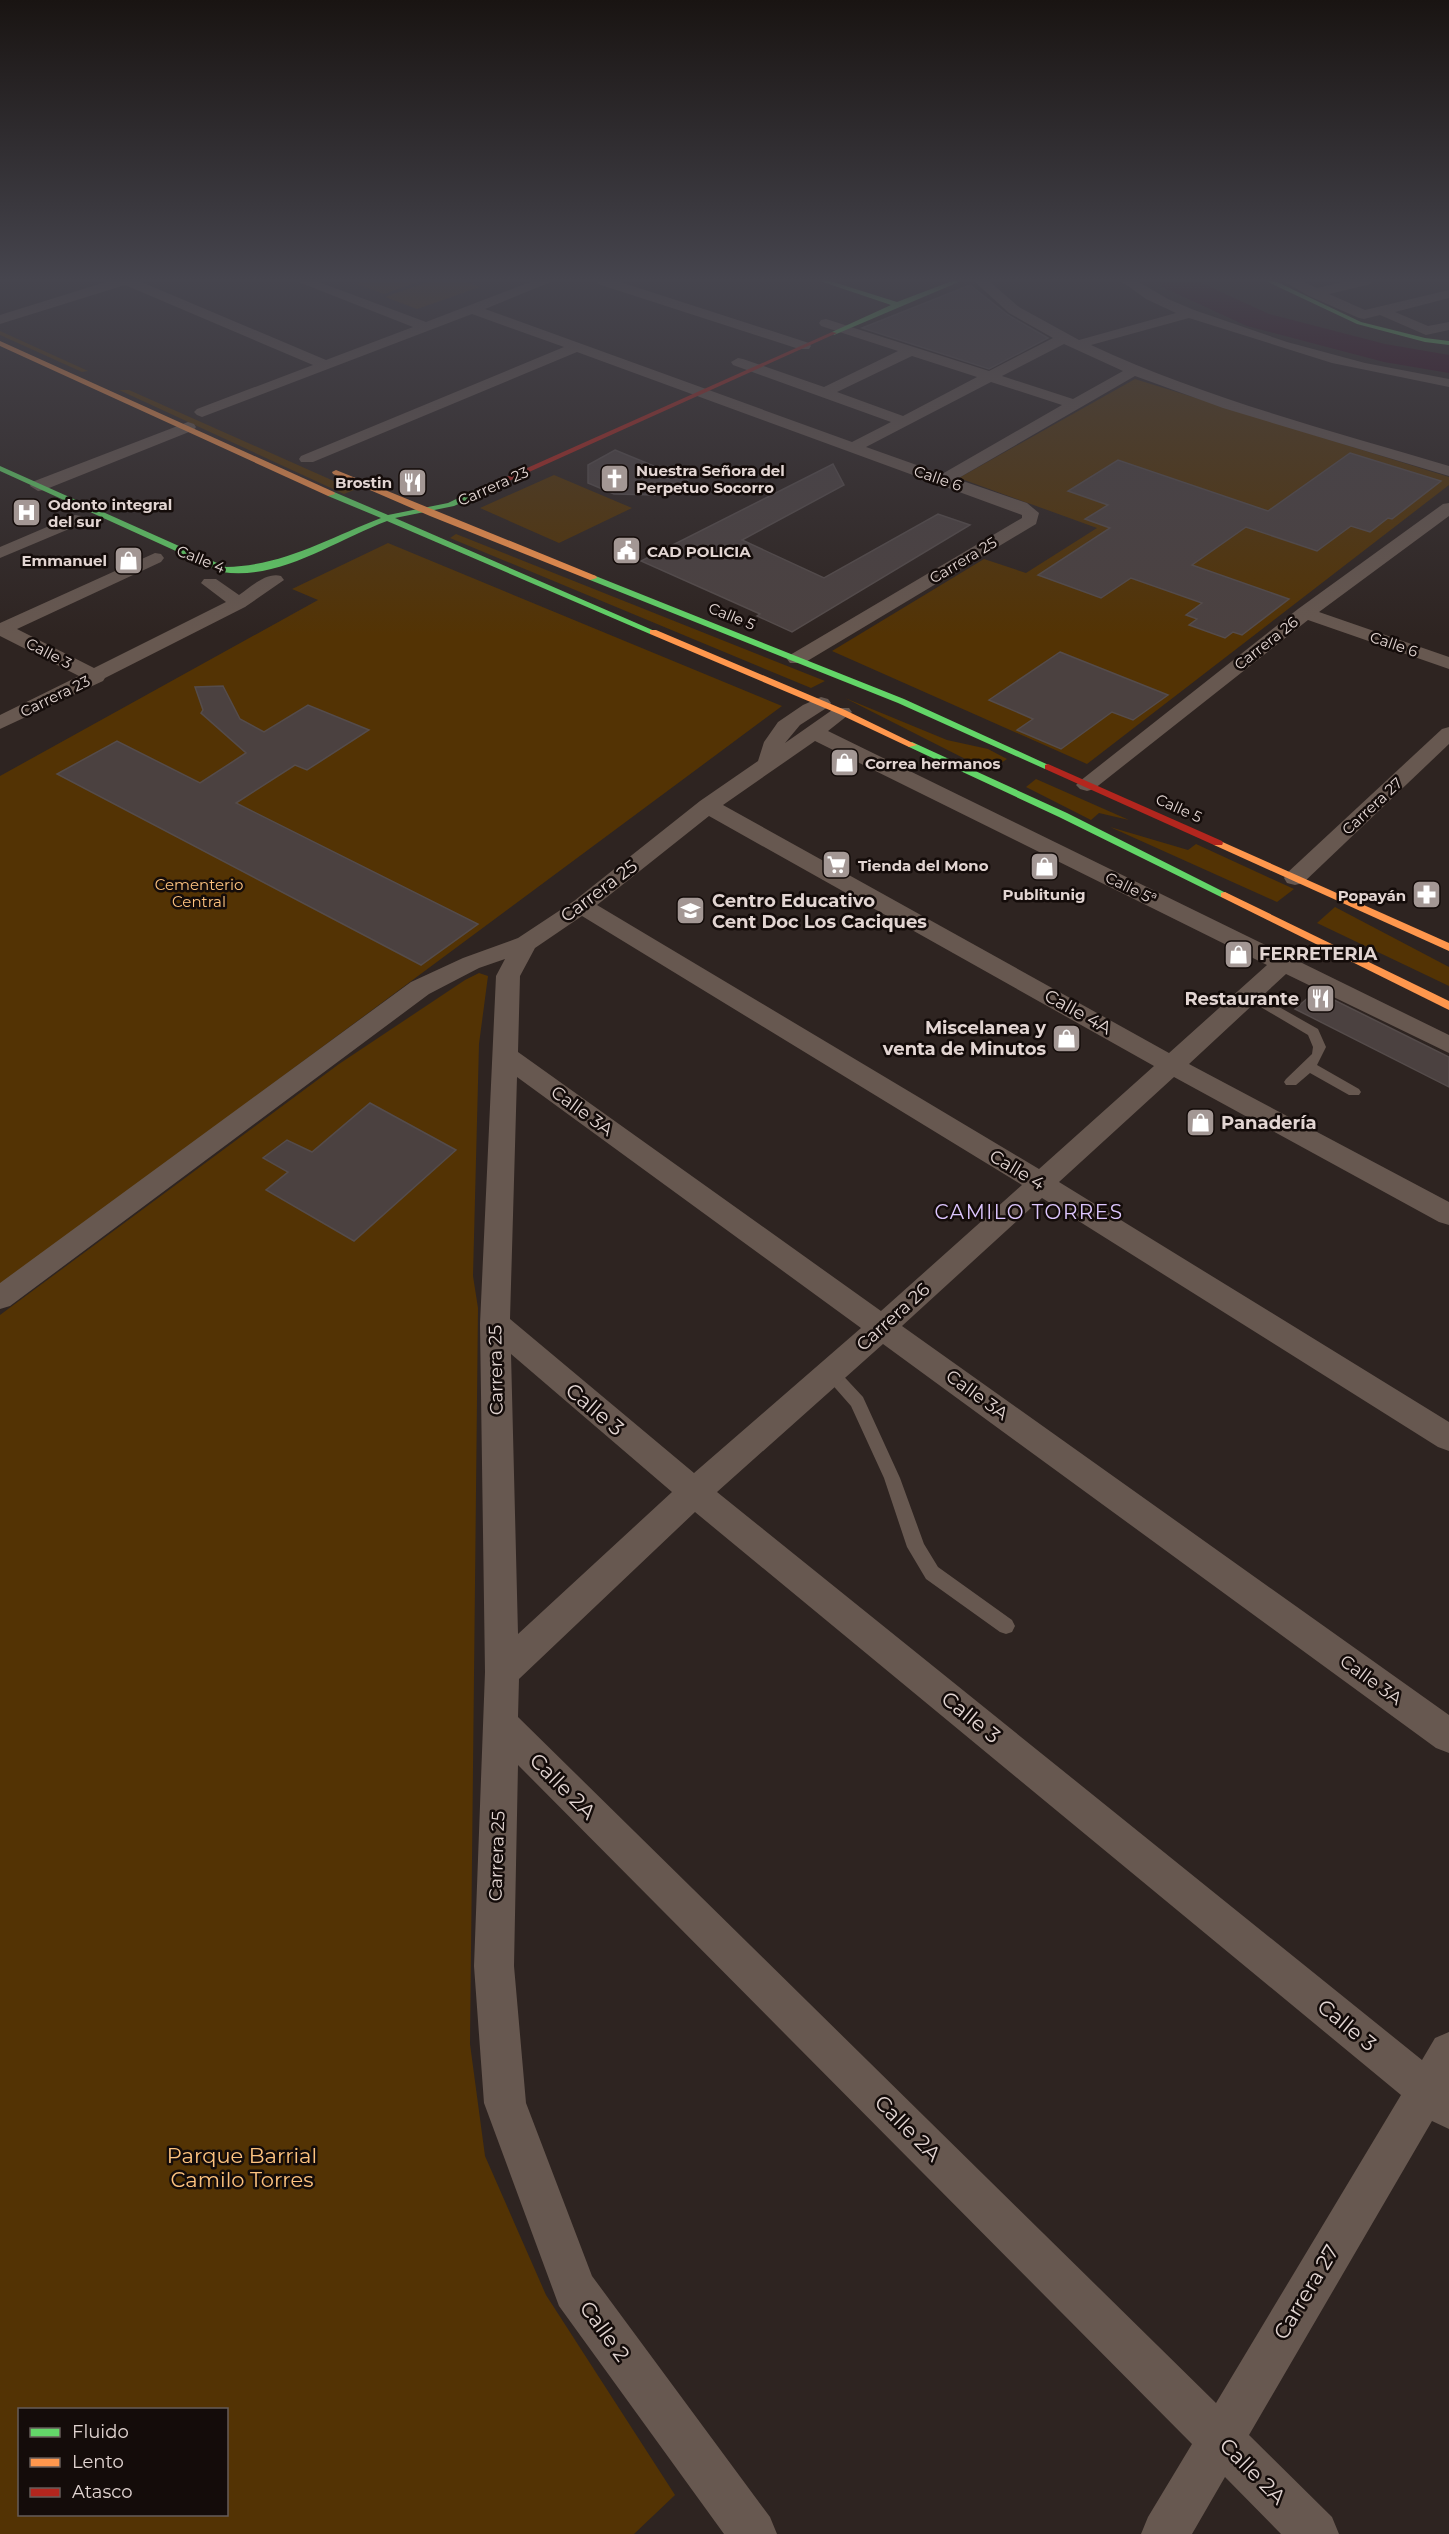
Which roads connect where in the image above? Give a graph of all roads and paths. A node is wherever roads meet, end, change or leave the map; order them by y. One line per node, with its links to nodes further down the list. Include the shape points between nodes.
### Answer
1 (126, 399): 16 (main road)
2 (228, 399): 13 (street)
3 (446, 399): 18 (street)
4 (653, 399): 21 (main road, Carrera 23)
5 (689, 399): 25 (main road, Carrera 23, via 446,506)
6 (720, 399): 17 (street, Calle 6)
7 (842, 399): 15 (street)
8 (949, 399): 15 (street)
9 (1056, 399): 12 (street)
10 (1083, 399): 12 (street)
11 (1213, 399): 20 (street)
12 (1073, 405): 22 (street)
13 (197, 410): 14 (main road)
14 (223, 422)
15 (906, 422): 17 (street)
16 (188, 427): 23 (street); 29 (main road)
17 (853, 448): 22 (street, Calle 6)
18 (302, 457): 25 (main road, Calle 5)
19 (0, 468): 23 (main road, Calle 4)
20 (1449, 471)
21 (480, 475)
22 (943, 480): 28 (street, Calle 6)
23 (38, 486): 39 (main road, Calle 4, via 225,570)
24 (438, 494): 25 (main road, Carrera 23)
25 (420, 507): 29 (main road, Carrera 23); 42 (main road, Calle 5)
26 (1449, 508): 40 (street, Carrera 26)
27 (54, 510): 30 (main road)
28 (1031, 513): 42 (street, Carrera 25, via 1030,520)
29 (386, 519): 36 (main road); 39 (main road, Carrera 23, via 264,569)
30 (80, 522): 34 (street)
31 (400, 537): 36 (main road, via 447,553)
32 (374, 538): 38 (main road, Carrera 23)
33 (135, 548): 35 (main road, Calle 4)
34 (0, 553)
35 (159, 560): 41 (street)
36 (488, 561): 45 (main road)
37 (202, 580): 39 (street)
38 (275, 580): 39 (street, Carrera 23)
39 (239, 586): 44 (street, Carrera 23)
40 (1305, 613): 43 (street, Calle 6); 53 (street, Carrera 26)
41 (1, 630): 44 (street, Calle 3)
42 (796, 659): 46 (main road, Calle 5)
43 (1449, 663)
44 (96, 677): 48 (street, Carrera 23)
45 (829, 694): 46 (main road, via 845,688); 47 (main road); 51 (street, via 781,730 771,746)
46 (901, 701): 52 (main road, Calle 5)
47 (842, 712): 49 (street, Carrera 25); 54 (main road)
48 (0, 723)
49 (813, 732): 51 (street, Carrera 25); 63 (street, Calle 5ª)
50 (1449, 734): 56 (street, Carrera 27)
51 (768, 764): 55 (street, Carrera 25)
52 (1054, 770): 53 (main road, Calle 5); 54 (main road, via 1027,775 1017,785)
53 (1087, 784): 56 (main road, Calle 5)
54 (1020, 795): 60 (main road)
55 (708, 806): 58 (street, Carrera 25); 68 (street, Calle 4A)
56 (1305, 882): 57 (main road, via 1317,895); 62 (main road, Calle 5)
57 (1316, 903)
58 (582, 906): 61 (street, Carrera 25); 72 (street, Calle 4)
59 (1299, 915): 60 (main road)
60 (1271, 916): 65 (main road)
61 (526, 943): 67 (street, Carrera 25, via 508,976); 74 (street, via 471,963 420,988)
62 (1449, 947)
63 (1284, 963): 64 (street, Carrera 26); 66 (street, Calle 5ª)
64 (1249, 994): 68 (street, Carrera 26); 69 (lane, via 1313,1032 1321,1050)
65 (1449, 1006)
66 (1449, 1045)
67 (504, 1055): 75 (street, Carrera 25); 76 (street, Calle 3A)
68 (1171, 1065): 72 (street, Carrera 26); 73 (street, Calle 4A)
69 (1308, 1066): 70 (lane); 71 (lane)
70 (1291, 1082)
71 (1354, 1092)
72 (1040, 1183): 76 (street, Carrera 26); 78 (street, Calle 4)
73 (1449, 1215)
74 (0, 1298)
75 (495, 1324): 79 (street, Calle 3); 81 (street, Carrera 25)
76 (882, 1328): 77 (street, Carrera 26); 83 (street, Calle 3A)
77 (830, 1373): 79 (street, Carrera 26); 80 (lane, via 857,1402 892,1478 916,1547 932,1573)
78 (1449, 1438)
79 (694, 1492): 81 (street, Carrera 26); 85 (street, Calle 3)
80 (1006, 1626)
81 (502, 1672): 82 (street, Carrera 25)
82 (500, 1724): 86 (street, Carrera 25, via 494,1966); 87 (street, Calle 2A)
83 (1449, 1736)
84 (1449, 2052): 85 (street, Carrera 27)
85 (1438, 2099): 87 (street, Carrera 27)
86 (505, 2103): 88 (street, Calle 2, via 575,2290)
87 (1220, 2438): 89 (street, Carrera 27); 90 (street, Calle 2A)
88 (753, 2534)
89 (1165, 2534)
90 (1315, 2534)

